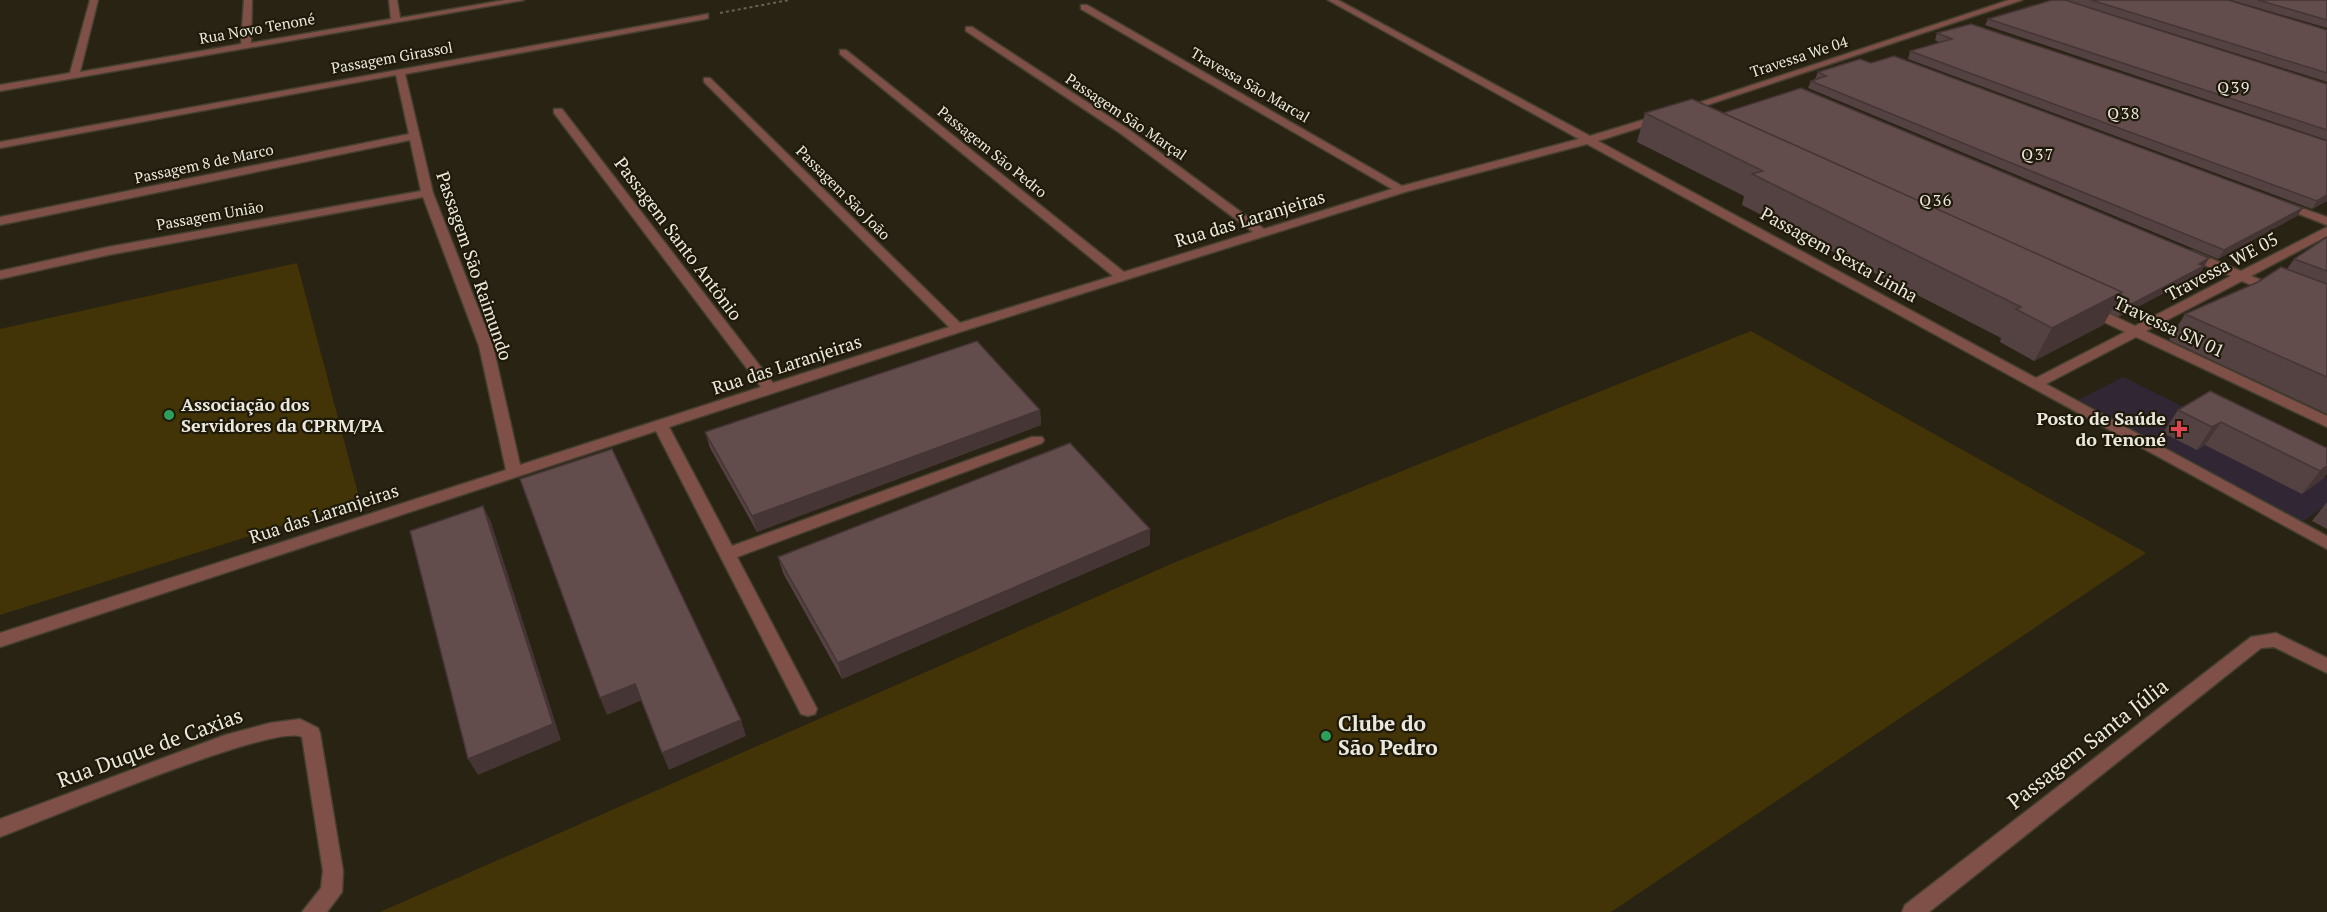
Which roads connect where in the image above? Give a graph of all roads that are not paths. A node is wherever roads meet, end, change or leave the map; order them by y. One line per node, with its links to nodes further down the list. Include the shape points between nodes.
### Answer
1 (94, 0): 18 (street)
2 (248, 0): 13 (street)
3 (393, 0): 9 (street)
4 (520, 0): 9 (street, Rua Novo Tenoné)
5 (1332, 0): 25 (street, Passagem Sexta Linha)
6 (2018, 0): 10 (street, Travessa We 04)
7 (1084, 7): 27 (street, Travessa São Marcal)
8 (705, 16): 17 (street, Passagem Girassol)
9 (396, 20): 13 (street, Rua Novo Tenoné)
10 (1954, 20): 11 (street); 14 (street, Travessa We 04)
11 (1977, 28)
12 (969, 29): 33 (street, Passagem São Marçal, via 1124,131)
13 (246, 46): 18 (street, Rua Novo Tenoné)
14 (1869, 50): 16 (street); 22 (street, Travessa We 04, via 1781,83)
15 (843, 52): 36 (street, Passagem São Pedro)
16 (1880, 54)
17 (400, 72): 24 (street, Passagem São Raimundo); 26 (street, Passagem Girassol)
18 (74, 76): 20 (street, Rua Novo Tenoné)
19 (707, 80): 40 (street, Passagem São João)
20 (0, 88)
21 (558, 111): 43 (street, Passagem Santo Antônio)
22 (1670, 114): 23 (street); 25 (street, Travessa We 04)
23 (1691, 124)
24 (415, 136): 28 (street, Passagem São Raimundo); 30 (street, Passagem 8 de Marco)
25 (1589, 140): 27 (street, Rua das Laranjeiras); 42 (street, Passagem Sexta Linha)
26 (0, 145)
27 (1401, 190): 33 (street, Rua das Laranjeiras)
28 (427, 193): 35 (street, Passagem União); 47 (street, Passagem São Raimundo, via 486,346)
29 (2271, 200): 31 (street)
30 (0, 221)
31 (2327, 221)
32 (2327, 231): 37 (street, Travessa WE 05)
33 (1263, 234): 36 (street, Rua das Laranjeiras)
34 (2178, 249): 37 (street)
35 (0, 274)
36 (1122, 277): 40 (street, Rua das Laranjeiras)
37 (2243, 277): 38 (street); 41 (street, Travessa WE 05)
38 (2285, 294)
39 (2074, 303): 41 (street, Travessa SN 01)
40 (958, 328): 43 (street, Rua das Laranjeiras)
41 (2138, 332): 42 (street, Travessa WE 05); 44 (street, Travessa SN 01)
42 (2037, 383): 48 (street, Passagem Sexta Linha)
43 (770, 389): 45 (street, Rua das Laranjeiras)
44 (2327, 422)
45 (660, 424): 47 (street, Rua das Laranjeiras); 49 (street)
46 (1037, 440): 49 (street)
47 (514, 471): 50 (street, Rua das Laranjeiras)
48 (2327, 543)
49 (728, 554): 52 (street)
50 (0, 640)
51 (2327, 666): 55 (street, Passagem Santa Júlia, via 2276,640 2257,642)
52 (808, 709)
53 (0, 828): 54 (street, Rua Duque de Caxias, via 225,743 300,727 311,733 333,871 331,892)
54 (313, 912)
55 (1913, 912)

